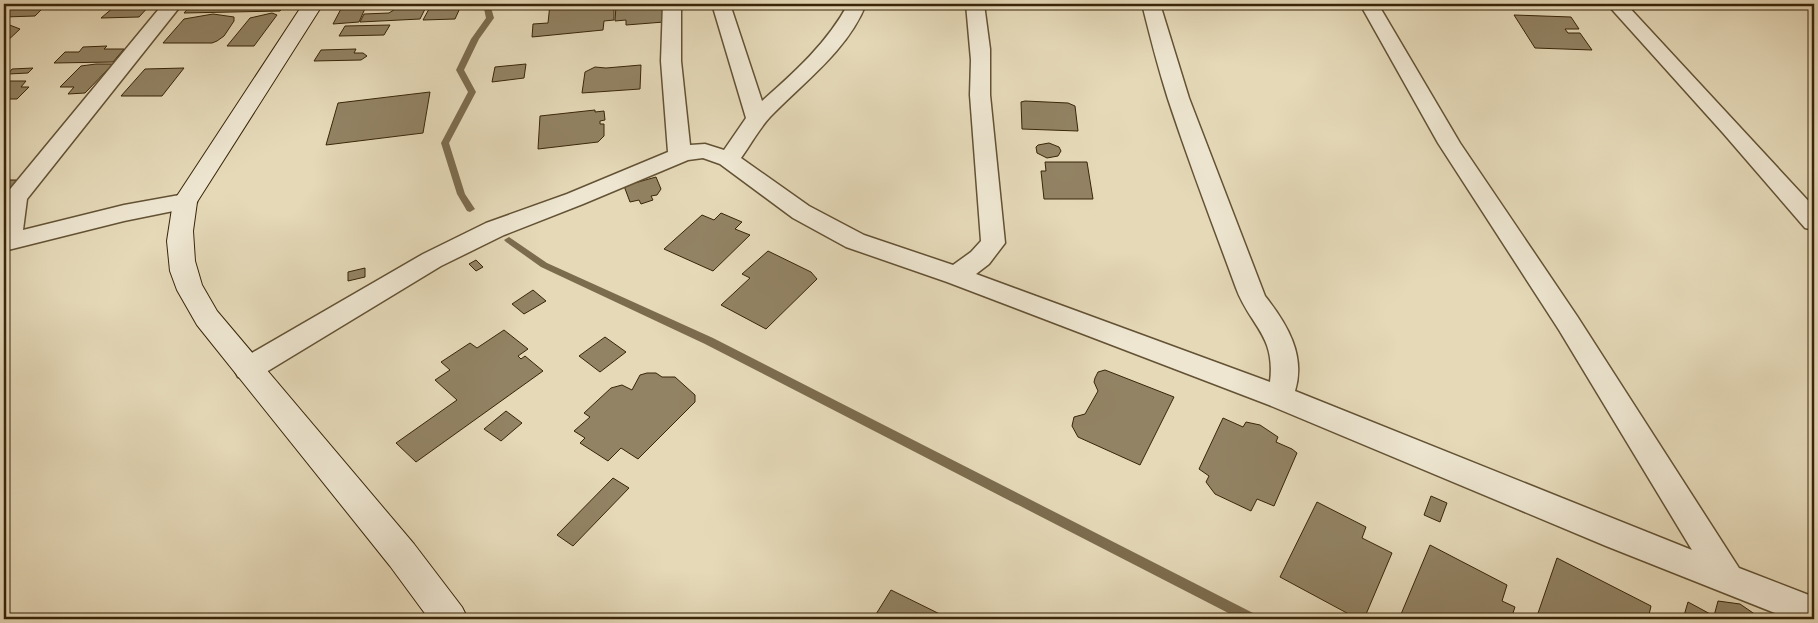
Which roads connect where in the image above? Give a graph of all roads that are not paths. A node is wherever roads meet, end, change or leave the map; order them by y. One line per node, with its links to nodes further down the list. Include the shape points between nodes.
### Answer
1 (173, 4): 15 (street, via 15,198)
2 (313, 4): 13 (main road)
3 (672, 4): 11 (street, via 671,70)
4 (721, 4): 10 (street)
5 (857, 4): 10 (street, via 849,23 823,56)
6 (975, 4): 16 (street, via 993,243 980,258)
7 (1151, 4): 18 (street, via 1178,98 1253,299 1272,323 1286,358 1284,384)
8 (1369, 4): 19 (street, via 1449,143 1568,323)
9 (1616, 4): 14 (street)
10 (757, 118): 12 (street)
11 (680, 155): 12 (street, via 705,151); 17 (street, via 495,229 432,260)
12 (728, 159): 16 (street, via 801,212 856,241)
13 (185, 202): 15 (street, via 124,213); 17 (main road, via 180,220 186,280 207,318)
14 (1814, 222)
15 (7, 242)
16 (956, 276): 18 (street)
17 (248, 369): 21 (main road, via 402,555)
18 (1279, 397): 19 (street)
19 (1727, 579): 20 (street)
20 (1814, 613)
21 (450, 619)

